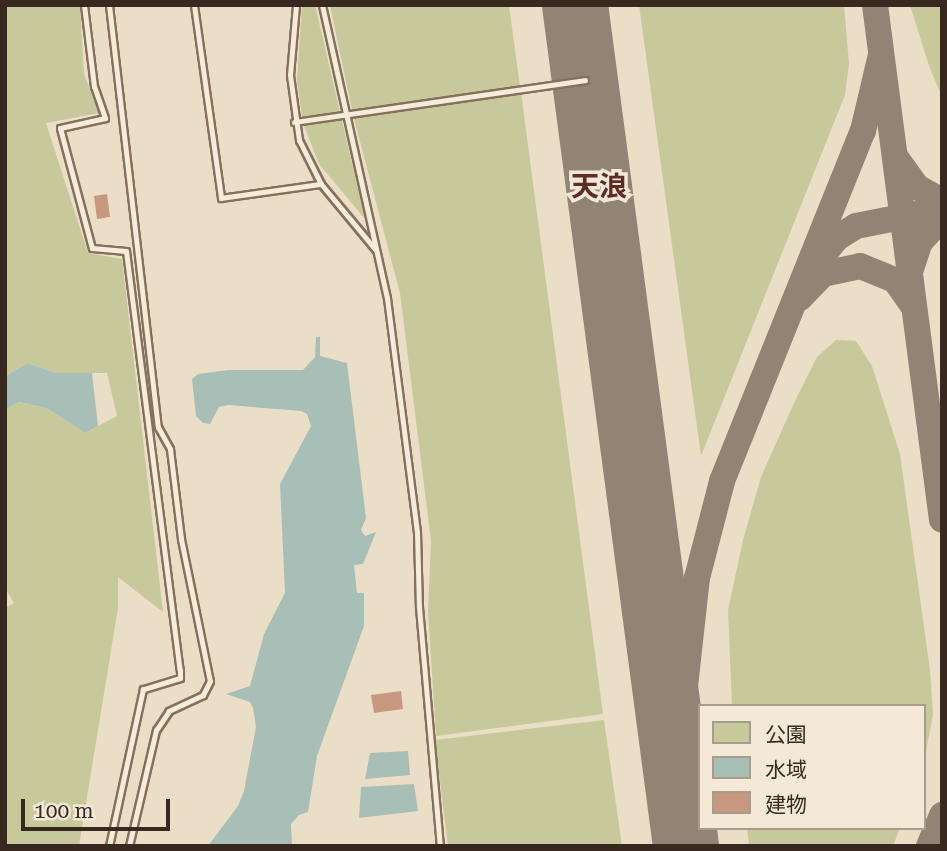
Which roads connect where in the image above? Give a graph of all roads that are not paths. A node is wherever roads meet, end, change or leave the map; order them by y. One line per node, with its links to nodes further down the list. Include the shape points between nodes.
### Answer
1 (84, 5): 11 (lane, via 94,86 105,118 60,128 92,248 126,251 180,670 180,678 144,689)
2 (109, 5): 12 (lane, via 158,427 170,449 181,539 210,681 203,695 169,711 156,730)
3 (194, 5): 9 (lane, via 221,198)
4 (296, 5): 8 (lane, via 290,75)
5 (322, 5): 7 (lane)
6 (585, 79): 7 (lane)
7 (346, 114): 8 (lane); 10 (lane)
8 (294, 122): 9 (lane)
9 (321, 184): 10 (lane)
10 (377, 253): 13 (lane, via 417,532)
11 (109, 846)
12 (129, 846)
13 (440, 846)

